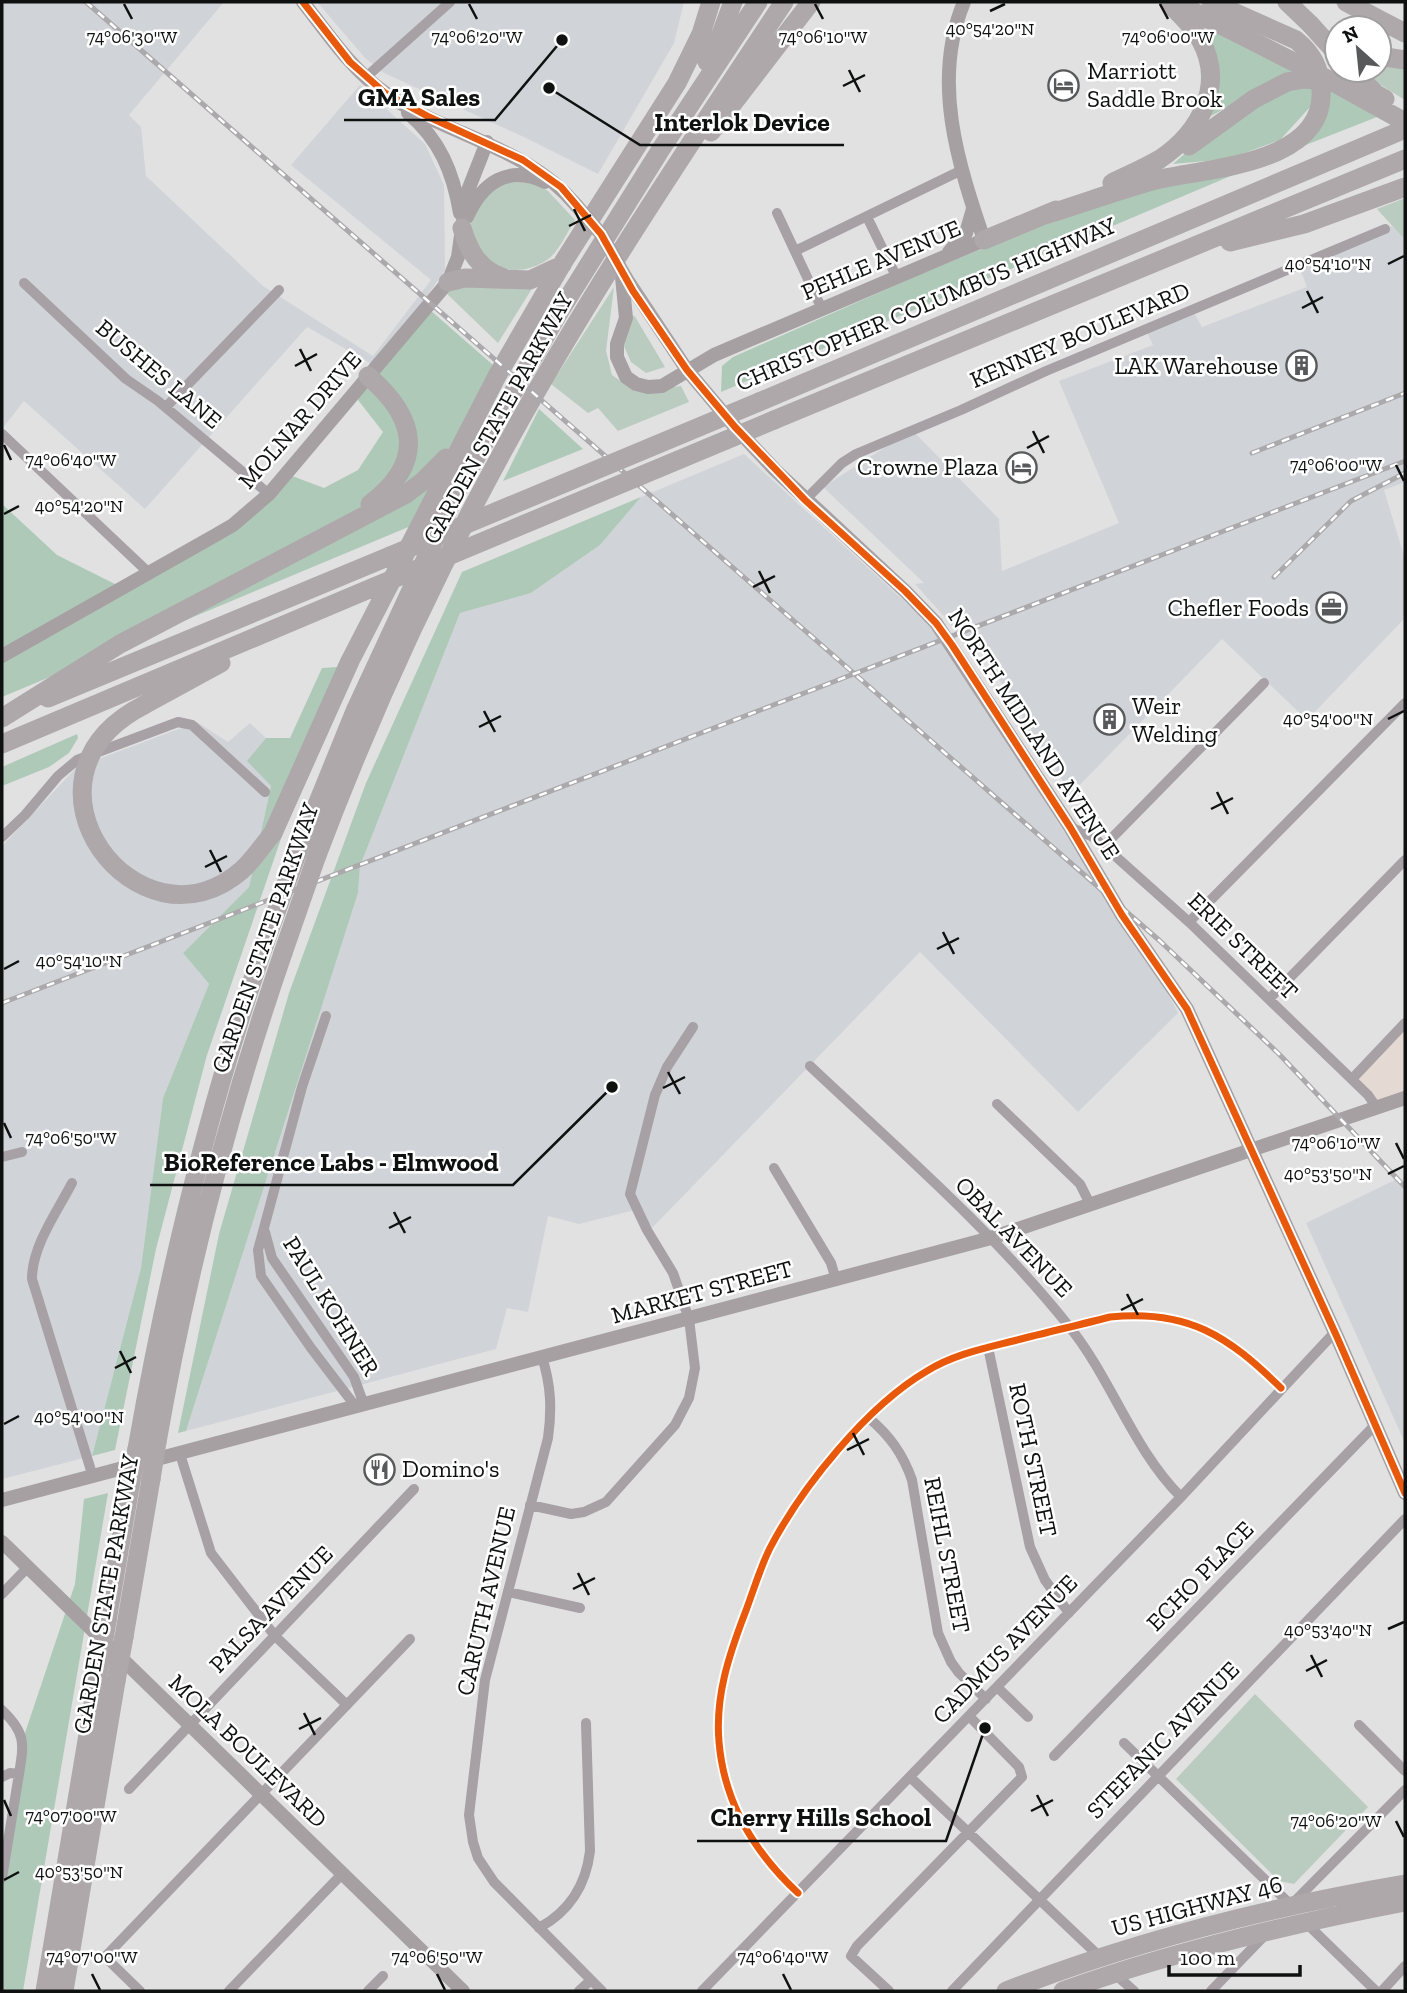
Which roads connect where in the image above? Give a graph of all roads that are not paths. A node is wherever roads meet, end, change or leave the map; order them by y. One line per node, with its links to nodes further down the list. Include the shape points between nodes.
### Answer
1 (303, 2): 20 (street, NORTH MIDLAND AVENUE)
2 (450, 2): 20 (street)
3 (711, 2): 47 (highway, via 677,83)
4 (733, 2): 30 (highway, via 711,56 676,108)
5 (758, 2): 30 (highway, GARDEN STATE PARKWAY)
6 (784, 2): 42 (highway, GARDEN STATE PARKWAY)
7 (811, 2): 42 (highway)
8 (964, 2): 32 (street, PEHLE AVENUE, via 953,36 948,83)
9 (1171, 2): 19 (highway, bridge); 38 (highway, via 1194,29 1208,57 1210,90 1198,124 1160,159)
10 (1211, 2): 34 (highway, via 1307,49 1321,77 1318,113 1296,141 1280,151)
11 (1219, 2): 17 (highway)
12 (1287, 2): 18 (highway, bridge)
13 (1332, 2): 15 (highway)
14 (1346, 2): 16 (highway)
15 (1361, 14)
16 (1367, 14)
17 (1323, 38)
18 (1323, 38)
19 (1323, 77)
20 (365, 78): 24 (street, NORTH MIDLAND AVENUE)
21 (1323, 80): 34 (highway, bridge, via 1287,82 1254,99 1155,170)
22 (1338, 84): 25 (highway)
23 (1362, 84): 25 (highway)
24 (385, 93): 29 (street, NORTH MIDLAND AVENUE); 40 (street, via 442,151 454,181)
25 (1373, 98): 26 (highway); 27 (highway)
26 (1405, 111)
27 (1405, 122)
28 (1405, 129): 68 (highway, CHRISTOPHER COLUMBUS HIGHWAY, bridge)
29 (487, 142): 35 (street, NORTH MIDLAND AVENUE, via 543,173); 40 (street, MOLNAR DRIVE, via 467,193)
30 (660, 149): 74 (highway, GARDEN STATE PARKWAY, via 526,366 459,487 355,711)
31 (1405, 159): 45 (highway, CHRISTOPHER COLUMBUS HIGHWAY)
32 (962, 170): 36 (street, PEHLE AVENUE); 39 (street)
33 (1405, 187): 45 (highway, via 1304,224)
34 (1107, 195): 38 (highway)
35 (576, 205): 40 (street, via 537,178 507,176 482,192); 53 (street, NORTH MIDLAND AVENUE, bridge, via 620,266)
36 (973, 208): 43 (street, PEHLE AVENUE); 46 (street, via 965,233)
37 (778, 213): 44 (street)
38 (1045, 215): 43 (highway)
39 (867, 217): 44 (street); 48 (street)
40 (462, 228): 49 (highway, via 470,250 485,270); 50 (street, MOLNAR DRIVE)
41 (1385, 229): 61 (street, KENNEY BOULEVARD, via 856,454)
42 (634, 232): 74 (highway, GARDEN STATE PARKWAY, via 544,379 453,547)
43 (984, 240): 46 (street, PEHLE AVENUE)
44 (795, 251): 54 (street)
45 (1171, 256): 64 (highway, CHRISTOPHER COLUMBUS HIGHWAY, bridge)
46 (942, 258): 48 (street, PEHLE AVENUE)
47 (562, 264): 49 (highway, via 530,280); 57 (highway)
48 (897, 278): 54 (street, PEHLE AVENUE)
49 (511, 281): 50 (highway, via 465,278)
50 (448, 282): 56 (street, MOLNAR DRIVE)
51 (24, 283): 58 (street, BUSHES LANE, via 126,379)
52 (279, 290): 58 (street)
53 (628, 294): 55 (street, NORTH MIDLAND AVENUE); 55 (street, PEHLE AVENUE, via 617,345 626,377 636,384 662,387)
54 (822, 309): 55 (street, PEHLE AVENUE)
55 (687, 370): 61 (street, NORTH MIDLAND AVENUE)
56 (368, 376): 60 (street, MOLNAR DRIVE); 63 (highway, via 396,403 408,434 408,450 397,480 347,519)
57 (496, 376): 63 (highway, via 452,451 422,482); 64 (highway, bridge, via 350,661 273,833 241,870 199,891 155,890 132,882 97,849 87,828 81,784 94,746 122,716)
58 (166, 407): 60 (street, BUSHES LANE)
59 (2, 434): 62 (street)
60 (269, 495): 62 (street, MOLNAR DRIVE, via 233,525)
61 (806, 500): 71 (street, NORTH MIDLAND AVENUE, via 936,623)
62 (149, 573): 65 (street, MOLNAR DRIVE)
63 (193, 605): 68 (highway, via 86,663)
64 (298, 619): 69 (highway, CHRISTOPHER COLUMBUS HIGHWAY)
65 (2, 656)
66 (1264, 683): 73 (street)
67 (1405, 703): 76 (street)
68 (2, 718)
69 (2, 744)
70 (265, 792): 72 (street, via 192,725 178,722 77,760)
71 (1070, 827): 73 (street, ERIE STREET); 86 (street, NORTH MIDLAND AVENUE, via 1122,915 1187,1009)
72 (2, 836)
73 (1104, 846): 76 (street, ERIE STREET)
74 (307, 856): 156 (highway, GARDEN STATE PARKWAY, bridge, via 265,943 201,1153 171,1278 130,1487); 157 (highway, GARDEN STATE PARKWAY, bridge, via 283,953 220,1158 180,1326)
75 (1405, 860): 77 (street)
76 (1189, 922): 77 (street, ERIE STREET)
77 (1269, 999): 82 (street, ERIE STREET)
78 (326, 1016): 92 (street, PAUL KOHNER)
79 (1405, 1023): 82 (street)
80 (693, 1027): 95 (street, via 655,1095 630,1194 673,1273)
81 (810, 1066): 93 (street, OBAL AVENUE)
82 (1352, 1079): 85 (street, ERIE STREET)
83 (1405, 1098): 85 (street, MARKET STREET)
84 (997, 1104): 91 (street, via 1080,1184)
85 (1377, 1108): 86 (street, MARKET STREET)
86 (1251, 1151): 91 (street, MARKET STREET); 97 (street, NORTH MIDLAND AVENUE)
87 (22, 1152): 88 (street)
88 (2, 1157)
89 (774, 1168): 94 (street, via 831,1263)
90 (72, 1183): 105 (street, via 37,1251 32,1279)
91 (1090, 1204): 93 (street, MARKET STREET)
92 (264, 1229): 101 (street, PAUL KOHNER, via 272,1258 354,1377); 101 (street, PAUL KOHNER, via 258,1250 261,1276 310,1348)
93 (991, 1238): 94 (street, MARKET STREET); 96 (street, OBAL AVENUE)
94 (836, 1280): 95 (street, MARKET STREET)
95 (689, 1318): 99 (street, MARKET STREET); 110 (street, via 694,1382 675,1425 614,1495 596,1508 571,1514)
96 (1070, 1327): 98 (street); 100 (street, via 1125,1315 1185,1322 1236,1347); 108 (street, OBAL AVENUE, via 1152,1465)
97 (1335, 1332): 100 (street, CADMUS AVENUE); 103 (street, NORTH MIDLAND AVENUE)
98 (988, 1347): 102 (street, via 928,1370); 117 (street, ROTH STREET, via 1030,1547 1045,1580)
99 (542, 1357): 101 (street, MARKET STREET); 110 (street, CARUTH AVENUE, via 549,1379 551,1419)
100 (1281, 1388): 108 (street, CADMUS AVENUE)
101 (360, 1406): 104 (street, MARKET STREET)
102 (869, 1418): 121 (street, REIHL STREET, via 892,1440 912,1480 943,1647 959,1673); 144 (street, via 807,1490 769,1550 729,1654 719,1699 722,1763 734,1807 768,1863)
103 (1376, 1425): 107 (street, NORTH MIDLAND AVENUE); 130 (street, ECHO PLACE)
104 (180, 1454): 105 (street, MARKET STREET); 118 (street, via 211,1553)
105 (93, 1477): 109 (street, MARKET STREET)
106 (415, 1489): 118 (street, PALSA AVENUE)
107 (1405, 1493)
108 (1181, 1497): 117 (street, CADMUS AVENUE)
109 (2, 1500)
110 (530, 1505): 114 (street, CARUTH AVENUE)
111 (1405, 1518): 133 (street, STEFANIC AVENUE)
112 (2, 1542): 113 (street, MOLA BOULEVARD)
113 (27, 1568): 115 (street); 127 (street, MOLA BOULEVARD)
114 (508, 1592): 116 (street); 149 (street, CARUTH AVENUE, via 485,1680 470,1828 485,1870)
115 (2, 1594)
116 (580, 1608)
117 (1069, 1613): 120 (street, CADMUS AVENUE)
118 (275, 1636): 122 (street); 127 (street, PALSA AVENUE)
119 (410, 1639): 122 (street)
120 (997, 1687): 121 (street, CADMUS AVENUE); 125 (street)
121 (986, 1699): 124 (street, CADMUS AVENUE)
122 (347, 1705): 138 (street)
123 (2, 1710): 132 (street, via 21,1732)
124 (969, 1716): 135 (street, CADMUS AVENUE); 139 (street, via 1019,1767 1022,1777)
125 (1028, 1717)
126 (586, 1723): 149 (street, via 588,1865 569,1905)
127 (189, 1725): 136 (street, PALSA AVENUE); 138 (street, MOLA BOULEVARD)
128 (1359, 1725): 131 (street)
129 (1124, 1744): 133 (street)
130 (1054, 1756)
131 (1405, 1771)
132 (19, 1774): 134 (street); 140 (street)
133 (1158, 1776): 145 (street, STEFANIC AVENUE); 147 (street)
134 (2, 1777)
135 (911, 1777): 139 (street); 144 (street, CADMUS AVENUE)
136 (129, 1789)
137 (1405, 1790): 147 (street)
138 (261, 1796): 141 (street, MOLA BOULEVARD); 158 (street, via 105,1957)
139 (968, 1833): 145 (street); 165 (street, via 851,1956)
140 (3, 1858): 142 (street)
141 (342, 1874): 159 (street); 161 (street, MOLA BOULEVARD)
142 (2, 1878)
143 (1405, 1884): 147 (highway, US HIGHWAY 46)
144 (798, 1893): 164 (street, CADMUS AVENUE)
145 (1041, 1899): 151 (street); 166 (street, STEFANIC AVENUE)
146 (1405, 1902): 148 (highway, US HIGHWAY 46)
147 (1291, 1905): 151 (highway, US HIGHWAY 46)
148 (1305, 1922): 150 (highway, US HIGHWAY 46); 171 (street)
149 (539, 1928): 154 (street, CARUTH AVENUE)
150 (1270, 1930): 155 (highway, US HIGHWAY 46); 170 (street)
151 (1100, 1958): 167 (highway, US HIGHWAY 46)
152 (1405, 1966): 172 (street)
153 (383, 1976): 160 (street)
154 (591, 1980): 162 (street); 163 (street)
155 (1105, 1981): 168 (highway, US HIGHWAY 46); 169 (street)
156 (46, 1991)
157 (64, 1991)
158 (141, 1991)
159 (229, 1991)
160 (368, 1991)
161 (463, 1991)
162 (579, 1991)
163 (602, 1991)
164 (702, 1991)
165 (889, 1991)
166 (953, 1991)
167 (1006, 1991)
168 (1063, 1991)
169 (1134, 1991)
170 (1211, 1991)
171 (1376, 1991)
172 (1382, 1991)

